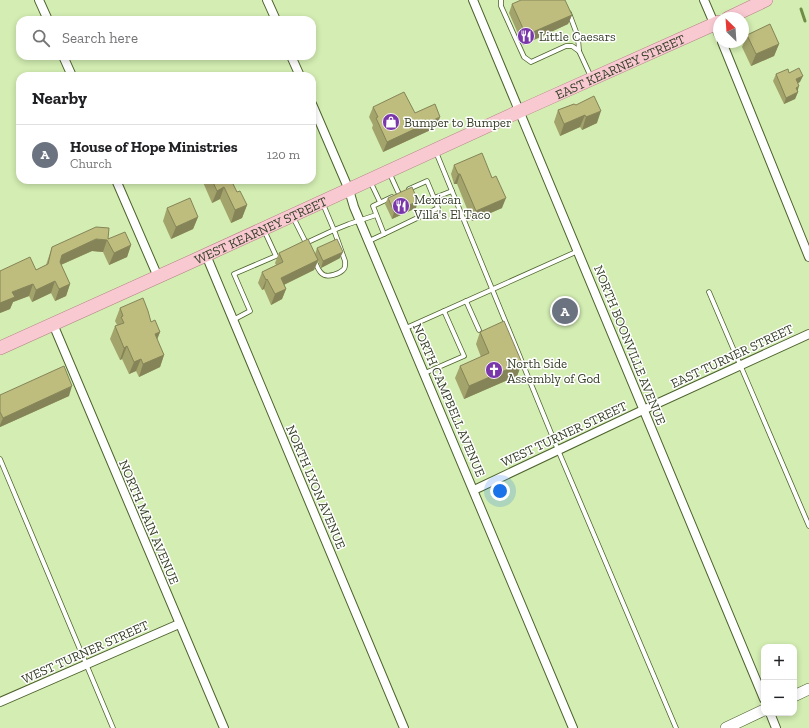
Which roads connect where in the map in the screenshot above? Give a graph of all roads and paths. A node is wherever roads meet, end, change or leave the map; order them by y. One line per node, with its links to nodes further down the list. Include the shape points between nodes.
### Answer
1 (39, 0): 9 (street)
2 (267, 0): 10 (street)
3 (474, 0): 20 (street, NORTH BOONVILLE AVENUE)
4 (501, 0): 14 (lane, via 501,6 524,58 531,62 566,46 572,46)
5 (704, 0): 11 (street)
6 (766, 0): 8 (main road)
7 (566, 7): 14 (lane, via 578,37)
8 (741, 12)
9 (46, 16)
10 (274, 16)
11 (713, 17)
12 (713, 29): 19 (main road, EAST KEARNEY STREET)
13 (724, 48): 46 (street)
14 (578, 51): 19 (lane)
15 (65, 60): 17 (street)
16 (293, 60): 18 (street)
17 (70, 72)
18 (298, 72)
19 (592, 79): 20 (main road, EAST KEARNEY STREET)
20 (520, 111): 22 (main road, WEST KEARNEY STREET); 42 (street, NORTH BOONVILLE AVENUE)
21 (316, 113): 26 (street, NORTH CAMPBELL AVENUE)
22 (435, 150): 23 (main road, WEST KEARNEY STREET); 27 (lane)
23 (388, 171): 24 (main road, WEST KEARNEY STREET); 28 (lane)
24 (370, 180): 26 (main road, WEST KEARNEY STREET); 31 (lane)
25 (118, 184): 48 (street)
26 (349, 190): 30 (main road, WEST KEARNEY STREET); 34 (street, NORTH CAMPBELL AVENUE)
27 (452, 191): 29 (lane); 49 (lane)
28 (399, 194): 29 (lane, via 427,181); 31 (lane)
29 (434, 198): 37 (lane, via 438,208)
30 (322, 202): 32 (main road, WEST KEARNEY STREET); 36 (lane)
31 (380, 202): 33 (lane, via 372,206)
32 (292, 216): 35 (main road, WEST KEARNEY STREET); 39 (lane)
33 (376, 216): 34 (lane); 37 (lane)
34 (360, 220): 36 (lane); 38 (street, NORTH CAMPBELL AVENUE)
35 (264, 229): 44 (main road, WEST KEARNEY STREET); 45 (lane)
36 (334, 230): 39 (lane); 47 (lane, via 345,261 343,271 323,275)
37 (384, 234): 38 (lane)
38 (369, 241): 55 (street, NORTH CAMPBELL AVENUE)
39 (306, 243): 40 (lane); 41 (lane)
40 (300, 245)
41 (308, 249)
42 (578, 251): 49 (lane); 61 (street, NORTH BOONVILLE AVENUE)
43 (282, 253): 45 (lane)
44 (206, 255): 48 (main road, WEST KEARNEY STREET); 53 (street, NORTH LYON AVENUE)
45 (276, 256): 53 (lane, via 234,274 250,311)
46 (809, 257)
47 (314, 260)
48 (158, 277): 54 (main road, WEST KEARNEY STREET)
49 (492, 289): 51 (lane); 62 (lane)
50 (709, 292): 59 (lane)
51 (466, 301): 52 (lane); 56 (lane)
52 (444, 311): 55 (lane); 60 (lane, via 464,356)
53 (233, 320): 76 (street, NORTH LYON AVENUE)
54 (53, 324): 58 (main road, WEST KEARNEY STREET); 66 (street, NORTH MAIN AVENUE)
55 (406, 328): 60 (street, NORTH CAMPBELL AVENUE)
56 (479, 330)
57 (809, 334): 59 (street, EAST TURNER STREET)
58 (0, 348)
59 (741, 366): 61 (street, EAST TURNER STREET); 65 (lane)
60 (425, 373): 64 (street, NORTH CAMPBELL AVENUE)
61 (643, 410): 62 (street, WEST TURNER STREET); 69 (street, NORTH BOONVILLE AVENUE)
62 (558, 450): 64 (street, WEST TURNER STREET); 78 (lane)
63 (0, 459): 67 (lane)
64 (474, 490): 77 (street, NORTH CAMPBELL AVENUE)
65 (809, 526)
66 (179, 624): 67 (street, WEST TURNER STREET); 75 (street, NORTH MAIN AVENUE)
67 (86, 664): 71 (street, WEST TURNER STREET); 74 (lane)
68 (809, 689): 70 (street)
69 (761, 692)
70 (797, 695)
71 (0, 702)
72 (761, 711): 79 (street)
73 (771, 716): 80 (street)
74 (113, 728)
75 (224, 728)
76 (404, 728)
77 (573, 728)
78 (676, 728)
79 (726, 728)
80 (776, 728)

